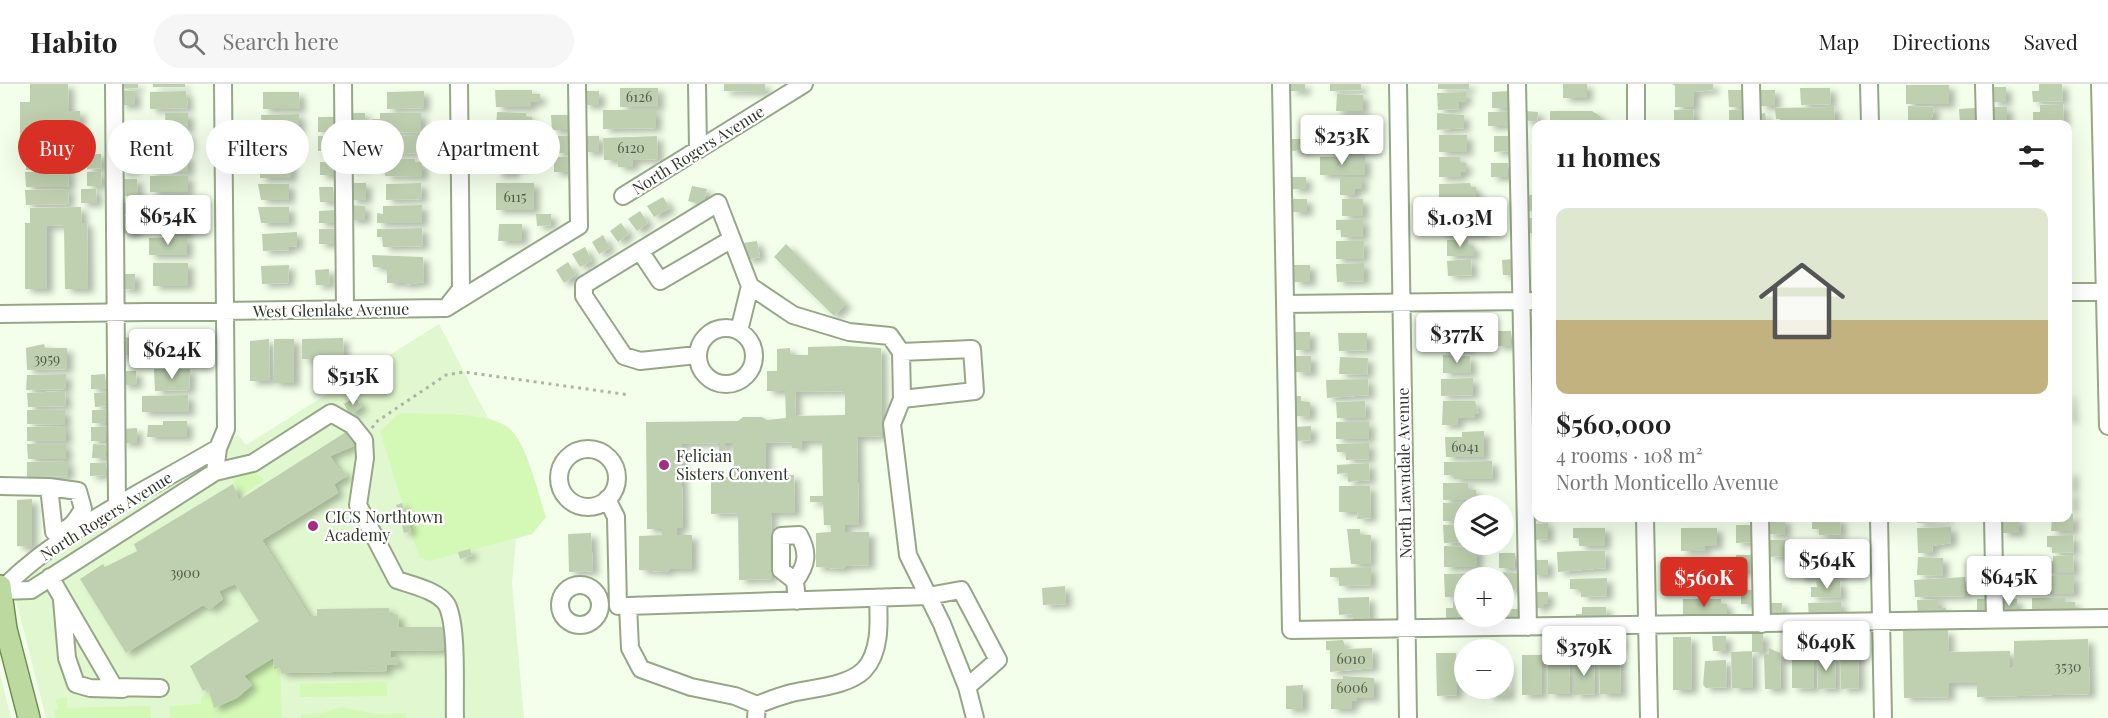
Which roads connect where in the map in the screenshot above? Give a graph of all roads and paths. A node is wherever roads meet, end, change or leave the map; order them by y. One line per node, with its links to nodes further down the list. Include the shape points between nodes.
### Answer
1 (114, 84): 33 (street)
2 (223, 84): 32 (street)
3 (343, 84): 31 (street)
4 (459, 84): 30 (street, via 461,290)
5 (577, 84): 30 (street, via 579,226)
6 (697, 84): 20 (street)
7 (804, 84): 20 (street, North Rogers Avenue)
8 (1281, 84): 29 (street)
9 (1398, 84): 28 (street, North Lawndale Avenue)
10 (1517, 84): 27 (street)
11 (1636, 84): 16 (street)
12 (1751, 84): 17 (street)
13 (1869, 84): 18 (street)
14 (1984, 84): 19 (street)
15 (2100, 84): 26 (street)
16 (1636, 120)
17 (1752, 120)
18 (1870, 120)
19 (1985, 120)
20 (698, 150): 21 (street, North Rogers Avenue)
21 (623, 196)
22 (732, 238): 23 (street, via 660,281); 23 (street, via 718,203); 24 (street)
23 (640, 251): 37 (street, via 584,285 584,296 624,356 640,361)
24 (750, 286): 35 (street); 36 (street, via 793,315 849,332 890,336)
25 (2072, 292): 26 (street)
26 (2106, 292): 40 (street)
27 (1529, 301): 28 (street); 67 (street)
28 (1402, 303): 29 (street); 68 (street, North Lawndale Avenue)
29 (1285, 304): 68 (street, via 1291,630)
30 (446, 308): 31 (street, West Glenlake Avenue)
31 (345, 310): 32 (street, West Glenlake Avenue)
32 (225, 312): 33 (street, West Glenlake Avenue); 42 (street, via 226,429)
33 (115, 313): 34 (street, West Glenlake Avenue); 47 (street)
34 (0, 314)
35 (739, 331): 37 (street, via 723,328 708,334); 37 (street, via 751,341 755,357 750,372 737,382 713,382 702,371)
36 (901, 352): 39 (street); 39 (street, via 972,349 975,391)
37 (698, 355)
38 (630, 395): 41 (path, via 480,373 446,375 376,422)
39 (902, 399): 56 (street, via 892,424 899,494 908,555)
40 (2108, 426)
41 (369, 435)
42 (218, 448): 43 (street); 47 (street, North Rogers Avenue)
43 (215, 472): 52 (street); 75 (street, via 253,463 331,413 352,425 364,440 358,505 398,580 428,591 446,604 453,627)
44 (0, 486): 45 (street)
45 (49, 487)
46 (607, 499): 61 (street, via 616,517)
47 (117, 506): 55 (street, North Rogers Avenue, via 20,570)
48 (1645, 522): 66 (street)
49 (1760, 522): 65 (street)
50 (1879, 522): 64 (street)
51 (1993, 522): 63 (street)
52 (50, 577): 55 (street, via 31,590); 57 (street)
53 (795, 581): 59 (street)
54 (0, 586): 55 (main road)
55 (0, 591): 69 (main road)
56 (928, 596): 58 (street); 70 (street); 70 (street, via 961,590 998,660)
57 (62, 597): 71 (street, via 114,687); 71 (street, via 67,658 76,684)
58 (878, 598): 59 (street); 73 (street, via 876,648 863,670 844,681 785,694)
59 (797, 601): 61 (street)
60 (600, 606): 61 (street)
61 (623, 606): 73 (street, via 630,648 640,669 691,687 735,696)
62 (2108, 618): 63 (street)
63 (1995, 620): 64 (street)
64 (1881, 622): 65 (street); 79 (street)
65 (1762, 624): 66 (street)
66 (1647, 625): 67 (street); 78 (street)
67 (1528, 627): 68 (street)
68 (1407, 629): 77 (street, North Lawndale Avenue)
69 (3, 632): 74 (main road)
70 (967, 687): 76 (street)
71 (124, 688): 72 (street)
72 (159, 688)
73 (756, 711)
74 (29, 718)
75 (455, 718)
76 (975, 718)
77 (1408, 718)
78 (1649, 718)
79 (1883, 718)

